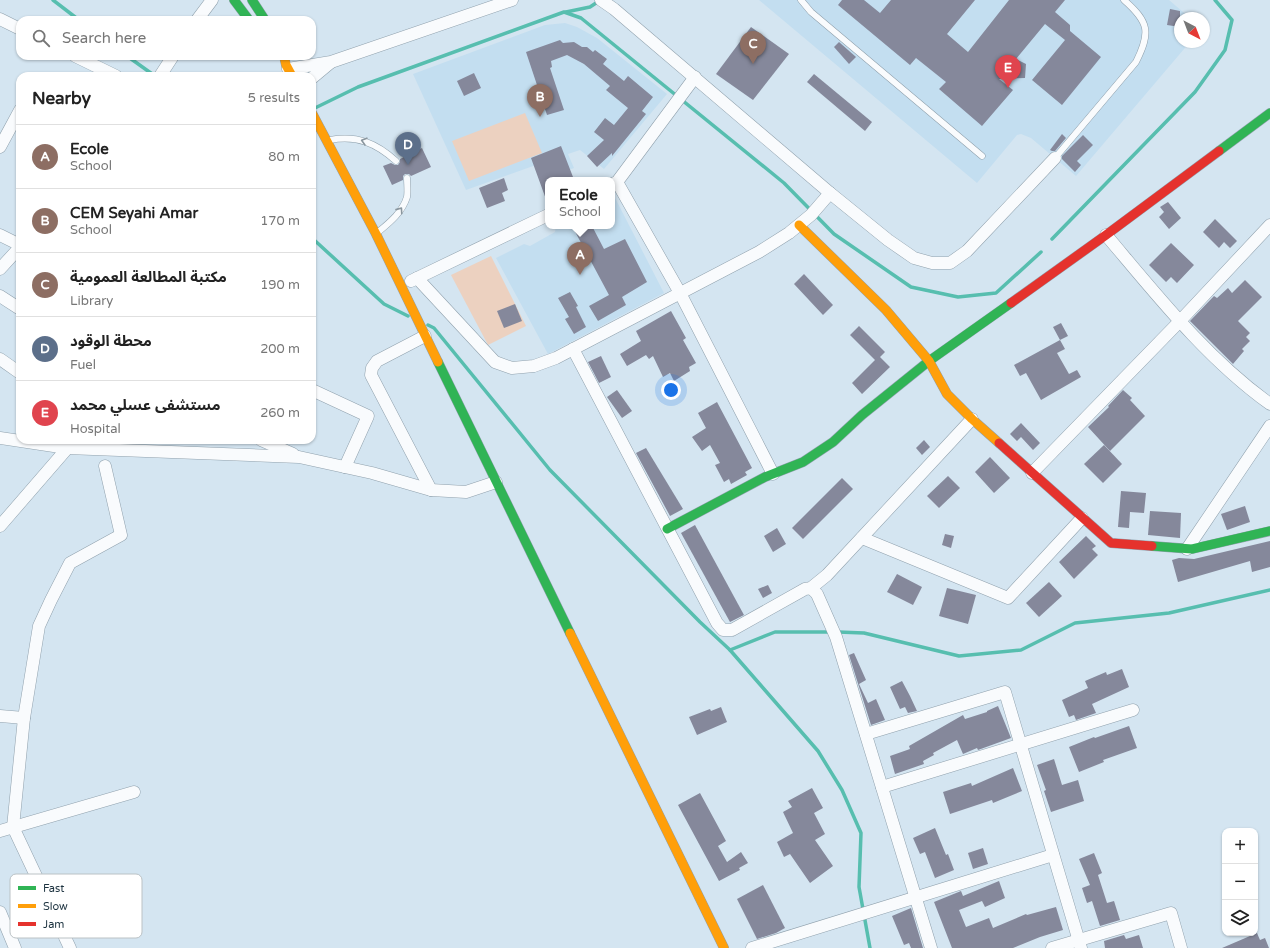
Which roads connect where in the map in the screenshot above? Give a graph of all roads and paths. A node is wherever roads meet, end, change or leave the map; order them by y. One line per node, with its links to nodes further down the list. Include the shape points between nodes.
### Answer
1 (207, 0): 9 (street)
2 (212, 0): 9 (street)
3 (252, 0): 11 (street)
4 (512, 0): 17 (street)
5 (801, 0): 28 (lane, via 811,12)
6 (1124, 0): 29 (lane, via 1139,14 1145,25 1144,47 1136,62)
7 (225, 1): 10 (street, via 240,8)
8 (604, 2): 22 (street)
9 (200, 16)
10 (246, 16)
11 (262, 16)
12 (0, 19): 13 (street)
13 (16, 27)
14 (83, 60): 19 (street)
15 (170, 60): 20 (street)
16 (279, 60): 18 (street)
17 (331, 62): 18 (street); 21 (street)
18 (289, 70)
19 (108, 72)
20 (163, 72)
21 (316, 75)
22 (695, 77): 32 (street); 33 (street)
23 (16, 117): 27 (street)
24 (1268, 119): 39 (street)
25 (316, 121): 26 (street)
26 (326, 141): 30 (lane, one-way to 26, via 385,150 357,139 341,138); 37 (street)
27 (0, 147)
28 (982, 156)
29 (1055, 158): 33 (street, via 967,251 950,263 932,263 914,258)
30 (396, 160)
31 (407, 178): 37 (lane, one-way to 31, via 403,208 407,196)
32 (615, 183): 45 (street)
33 (830, 193): 35 (street)
34 (545, 216): 43 (street)
35 (799, 225): 45 (street, via 759,252); 52 (street, via 886,310)
36 (1270, 225): 48 (street)
37 (376, 234): 44 (street)
38 (0, 235): 40 (street)
39 (1106, 235): 48 (street); 52 (street)
40 (16, 244)
41 (16, 251): 42 (street)
42 (0, 269)
43 (417, 278): 44 (street); 50 (street, via 495,362 512,368 534,366)
44 (401, 286): 49 (street)
45 (680, 293): 50 (street); 65 (street)
46 (0, 296): 47 (street)
47 (16, 306)
48 (1180, 321): 55 (street, via 1246,386); 66 (street)
49 (425, 336): 67 (street); 68 (street, via 377,361 371,375)
50 (573, 349): 71 (street)
51 (0, 359): 53 (street)
52 (929, 361): 56 (street, via 947,394); 65 (street, via 833,442 803,462)
53 (16, 370)
54 (316, 392): 64 (street, via 368,416)
55 (1270, 404)
56 (972, 419): 66 (street); 73 (street)
57 (1270, 426): 74 (street)
58 (0, 438): 59 (street)
59 (16, 439)
60 (71, 444): 62 (street); 70 (street)
61 (270, 444): 62 (street)
62 (299, 457): 64 (street)
63 (105, 466): 78 (street, via 121,534 70,563 39,626)
64 (345, 467): 68 (street)
65 (772, 474): 71 (street)
66 (1032, 474): 69 (street)
67 (496, 482): 68 (street, via 466,492); 95 (street)
68 (431, 490)
69 (1082, 518): 73 (street, via 1008,598); 74 (street, via 1111,543)
70 (0, 526)
71 (667, 529): 75 (street, via 717,623 724,630 732,630)
72 (1270, 531): 74 (street)
73 (862, 538): 75 (street)
74 (1187, 548)
75 (811, 588): 79 (street, via 817,594 836,637)
76 (1133, 710): 80 (street)
77 (0, 716): 78 (street)
78 (24, 718): 83 (street)
79 (866, 734): 80 (street, via 1005,692); 81 (street)
80 (1020, 745): 81 (street); 85 (street)
81 (882, 788): 87 (street)
82 (134, 792): 83 (street)
83 (13, 827): 84 (street); 86 (street)
84 (0, 831)
85 (1053, 855): 87 (street); 92 (street)
86 (35, 874)
87 (915, 897): 96 (street); 97 (street)
88 (0, 912): 89 (street)
89 (10, 936)
90 (11, 938): 93 (street)
91 (65, 938): 94 (street)
92 (1079, 944): 98 (street); 99 (street, via 1171,912)
93 (15, 948)
94 (70, 948)
95 (724, 948)
96 (752, 948)
97 (931, 948)
98 (1052, 948)
99 (1181, 948)

